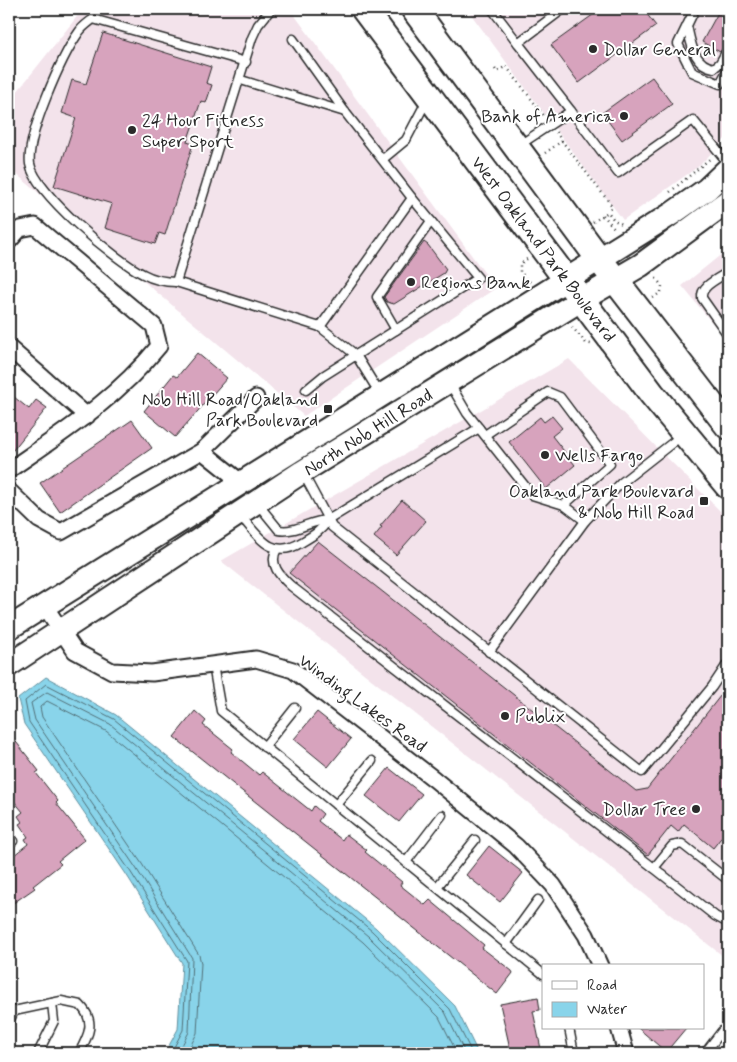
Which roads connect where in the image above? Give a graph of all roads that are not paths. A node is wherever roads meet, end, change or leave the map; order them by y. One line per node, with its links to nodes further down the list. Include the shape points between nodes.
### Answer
1 (271, 9): 11 (lane, via 258,25)
2 (364, 9): 14 (main road, West Oakland Park Boulevard)
3 (414, 9): 17 (main road)
4 (492, 9): 9 (lane)
5 (563, 9): 9 (lane)
6 (695, 9): 7 (lane)
7 (687, 26): 10 (lane, via 694,55 707,67 714,68 720,63); 12 (lane, via 678,44 692,72 720,84)
8 (293, 39): 16 (lane)
9 (518, 43): 15 (lane)
10 (728, 49)
11 (246, 62): 13 (lane); 29 (lane, via 93,19 79,32 52,83 30,150 30,166 42,189 64,211 142,274 160,282)
12 (728, 69)
13 (241, 80): 16 (lane); 29 (lane)
14 (429, 96): 18 (lane, via 406,140); 27 (main road, West Oakland Park Boulevard)
15 (571, 111): 17 (lane); 19 (lane, via 618,173 693,120)
16 (345, 112): 18 (lane)
17 (517, 147): 25 (main road)
18 (383, 159): 21 (lane)
19 (728, 163)
20 (728, 168): 25 (main road, North Nob Hill Road, via 707,189)
21 (412, 198): 23 (lane); 31 (lane)
22 (728, 201): 28 (main road, North Nob Hill Road, via 644,264)
23 (431, 221): 32 (lane, via 377,297); 32 (lane, via 478,278)
24 (9, 241): 40 (street, via 20,229 36,226 154,326 159,346 133,377)
25 (599, 259): 27 (main road, North Nob Hill Road); 28 (main road)
26 (728, 272): 33 (lane, via 703,288 701,293)
27 (566, 280): 30 (main road, West Oakland Park Boulevard); 38 (main road, North Nob Hill Road)
28 (615, 280): 30 (main road, North Nob Hill Road); 41 (main road)
29 (176, 282): 31 (lane)
30 (581, 300): 36 (main road, North Nob Hill Road); 43 (main road, West Oakland Park Boulevard)
31 (320, 327): 35 (lane)
32 (396, 330): 35 (lane)
33 (728, 335)
34 (9, 348): 40 (street)
35 (356, 355): 37 (lane); 38 (lane)
36 (449, 382): 42 (lane); 48 (main road, North Nob Hill Road)
37 (306, 390)
38 (381, 396): 51 (main road, North Nob Hill Road)
39 (256, 398): 45 (street)
40 (87, 416): 47 (street)
41 (728, 426)
42 (479, 428): 44 (lane); 53 (lane)
43 (684, 434): 46 (main road, West Oakland Park Boulevard); 54 (lane, via 621,483)
44 (485, 435): 52 (lane, via 532,495); 52 (lane, via 548,392 560,397 610,464)
45 (202, 451): 50 (street, via 61,532 40,520); 51 (street)
46 (719, 468): 49 (main road, West Oakland Park Boulevard)
47 (9, 470)
48 (302, 472): 51 (main road, North Nob Hill Road); 53 (lane)
49 (728, 486)
50 (9, 491)
51 (247, 497): 53 (lane, via 279,530 293,531 317,520); 55 (lane, via 267,545); 56 (main road, North Nob Hill Road); 58 (main road, North Nob Hill Road)
52 (564, 505): 54 (lane)
53 (328, 520): 55 (lane, via 322,531 294,548); 59 (lane, via 332,527)
54 (585, 521): 59 (lane)
55 (276, 549): 72 (lane, via 274,566 291,586)
56 (44, 605): 57 (main road, North Nob Hill Road); 58 (street, Winding Lakes Road)
57 (9, 628)
58 (61, 631): 61 (main road, North Nob Hill Road); 62 (street, Winding Lakes Road, via 75,651 112,671 152,673)
59 (490, 652): 60 (lane, via 642,772 712,688)
60 (728, 663)
61 (9, 665)
62 (213, 665): 64 (lane, via 220,711); 78 (street, Winding Lakes Road, via 256,660 293,670 434,779 516,846 553,885 586,935)
63 (295, 708): 64 (lane)
64 (264, 747): 66 (lane)
65 (372, 761): 66 (lane)
66 (336, 805): 71 (lane)
67 (442, 815): 71 (lane)
68 (9, 835): 70 (lane, via 13,841)
69 (475, 840): 74 (lane)
70 (9, 844)
71 (406, 862): 74 (lane)
72 (654, 868): 73 (lane, via 672,846 682,844); 76 (lane)
73 (728, 880)
74 (437, 887): 77 (lane)
75 (538, 900): 77 (lane)
76 (728, 923)
77 (506, 944): 79 (lane)
78 (599, 964)
79 (542, 973)
80 (52, 1003): 81 (lane); 86 (lane, via 54,1021); 87 (lane, via 80,1004 90,1018 91,1030)
81 (11, 1010): 82 (lane)
82 (9, 1022)
83 (569, 1030): 88 (lane)
84 (620, 1030): 89 (street)
85 (722, 1031): 90 (lane)
86 (38, 1053)
87 (79, 1053)
88 (574, 1053)
89 (626, 1053)
90 (705, 1053)

